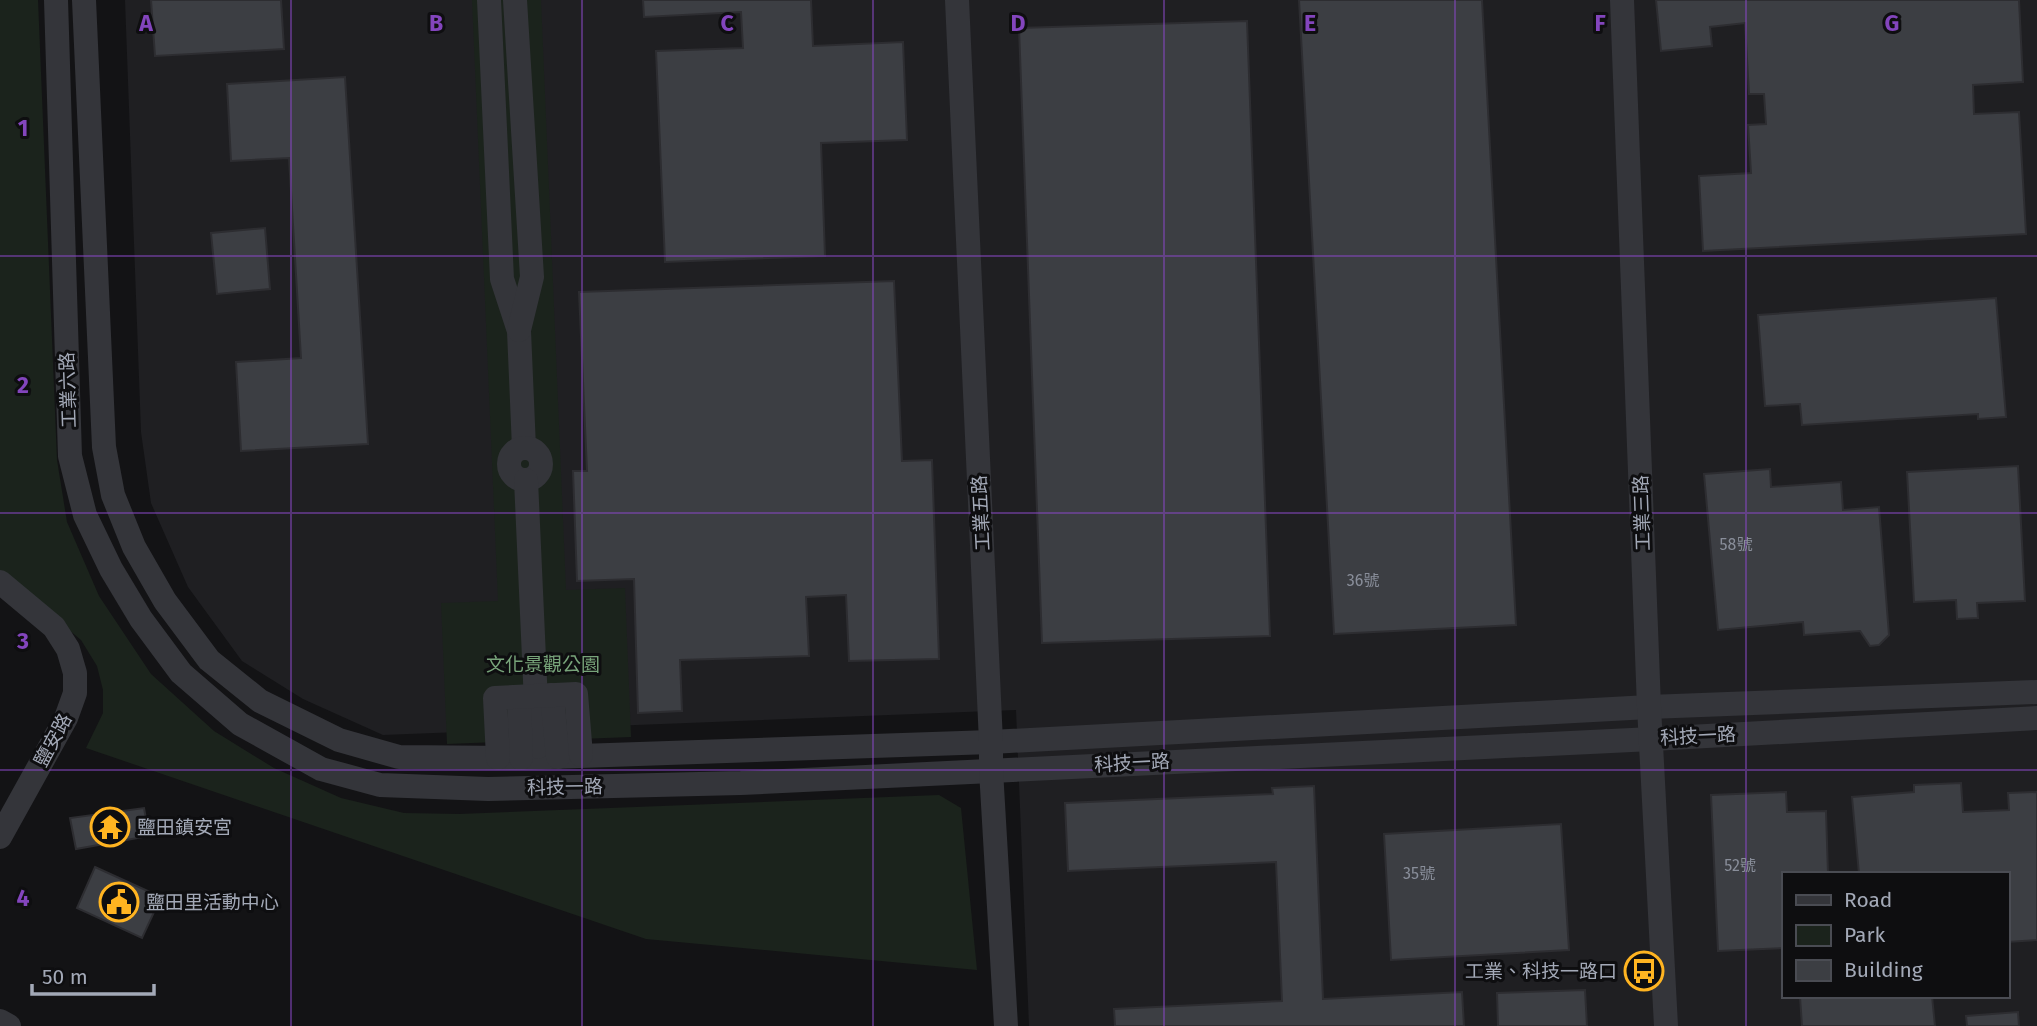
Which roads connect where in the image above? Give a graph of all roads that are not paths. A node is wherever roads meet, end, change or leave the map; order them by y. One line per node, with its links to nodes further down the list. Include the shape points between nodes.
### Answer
1 (56, 0): 14 (street, 工業六路, via 70,456 85,515 141,618 181,673)
2 (84, 0): 11 (street, 工業六路, via 104,447 113,495 134,547 165,601 209,660)
3 (489, 0): 7 (street, via 502,279)
4 (515, 0): 7 (street, via 532,277)
5 (957, 0): 16 (street, 工業五路)
6 (1622, 0): 12 (street, 工業三路)
7 (519, 331): 10 (street, via 524,448 514,452 509,462 516,476 526,480)
8 (0, 582): 19 (street, 鹽安路, via 54,627 68,649 75,693 66,718)
9 (2037, 692): 12 (street, 科技一路)
10 (535, 696): 17 (street); 17 (street, via 576,694)
11 (260, 701): 17 (street, 科技一路, via 339,740 399,757)
12 (1649, 706): 15 (street, 工業三路); 16 (street, 科技一路)
13 (2037, 718): 15 (street, 科技一路)
14 (240, 724): 18 (street, 科技一路, via 321,769 380,785 488,789 714,784)
15 (1652, 739): 18 (street, 科技一路); 23 (street, 工業三路)
16 (991, 742): 17 (street, 科技一路); 18 (street, 工業五路)
17 (539, 755)
18 (990, 770): 22 (street, 工業五路)
19 (0, 837)
20 (0, 1021): 21 (street)
21 (9, 1026)
22 (1006, 1026)
23 (1666, 1026)

